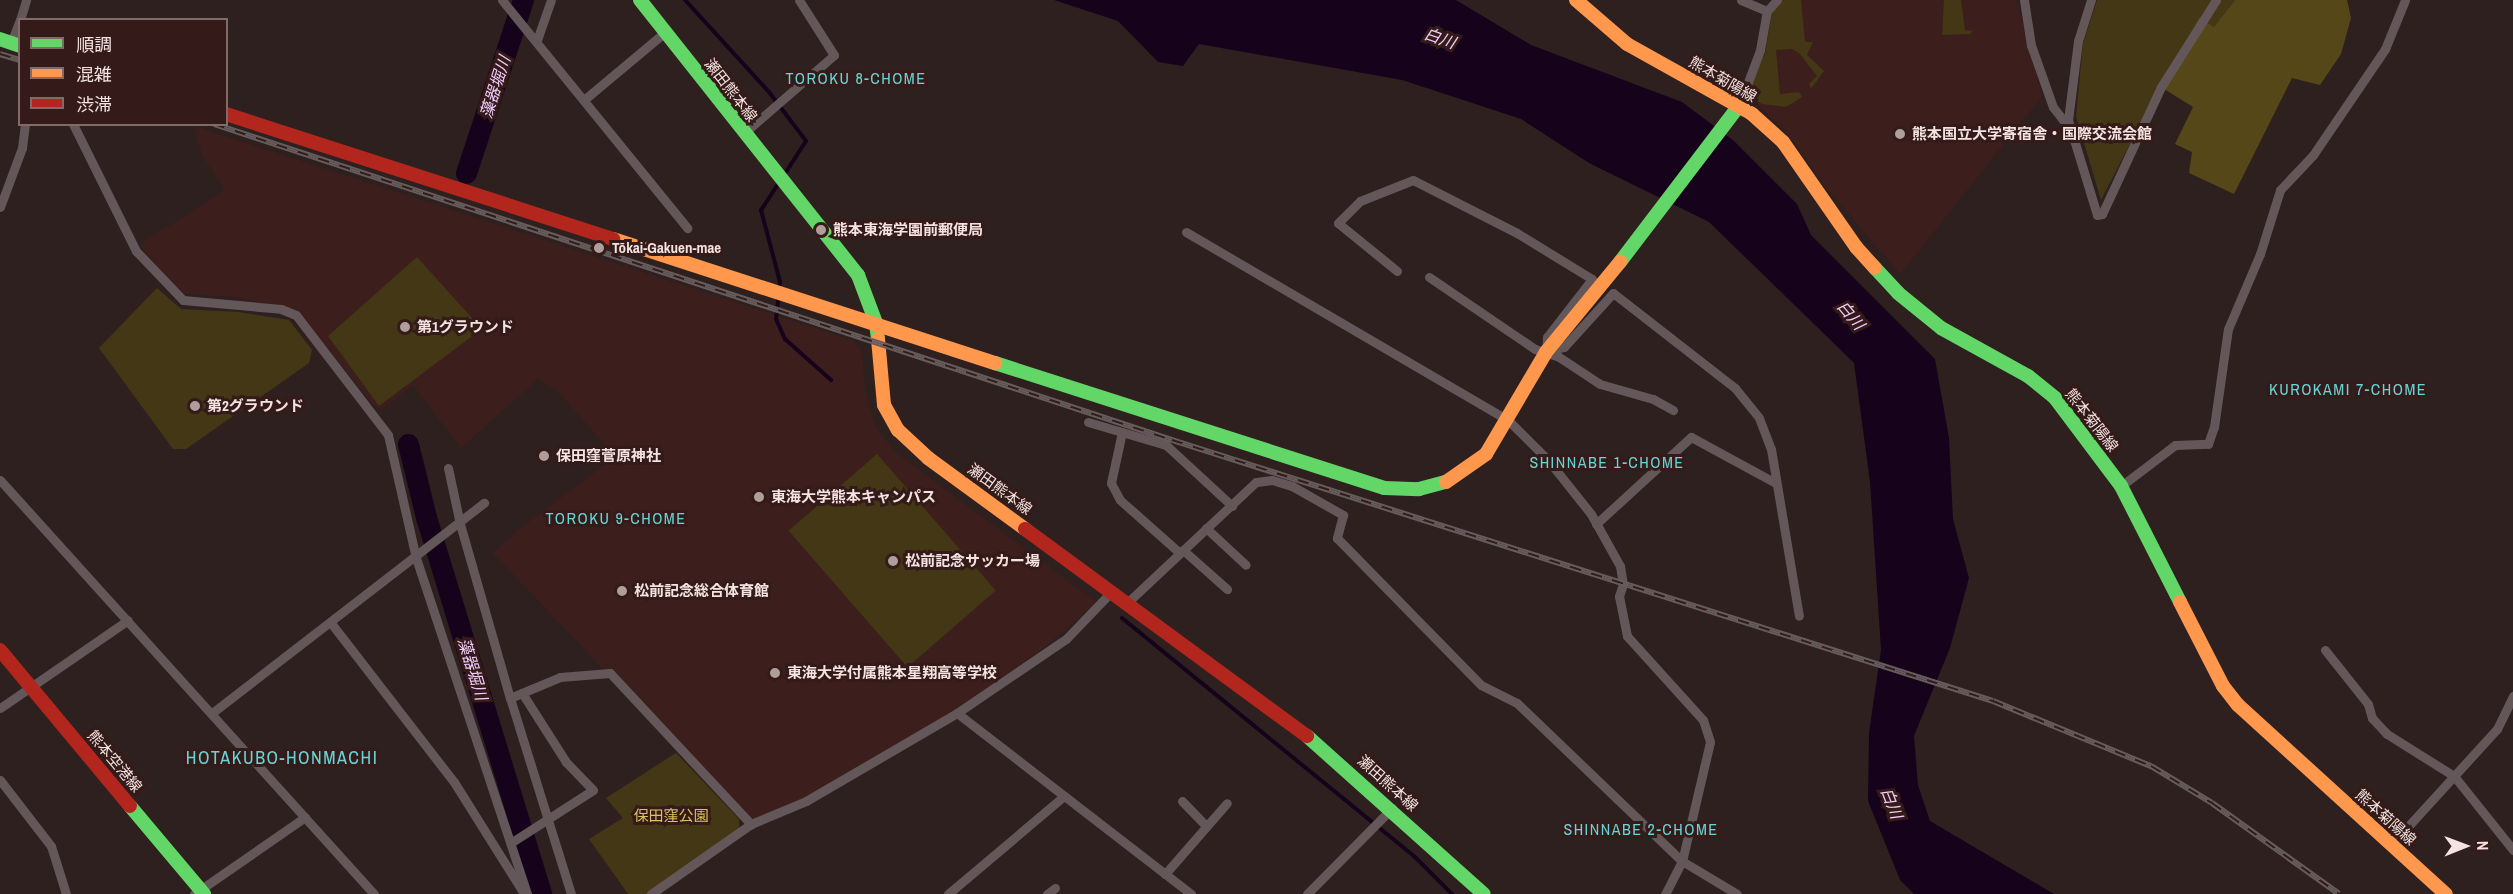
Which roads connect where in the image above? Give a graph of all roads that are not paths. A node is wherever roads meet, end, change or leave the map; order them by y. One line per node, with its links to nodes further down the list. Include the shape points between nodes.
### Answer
1 (26, 0): 14 (street)
2 (502, 0): 17 (street)
3 (551, 0): 17 (street)
4 (640, 0): 16 (main road, 瀬田熊本線)
5 (799, 0): 25 (street, via 834,55)
6 (1576, 0): 20 (main road, 熊本菊陽線, via 1627,44)
7 (1741, 0): 13 (street)
8 (1777, 0): 13 (street)
9 (2024, 0): 24 (street, via 2031,45 2053,107)
10 (2091, 0): 24 (street, via 2078,41)
11 (2216, 0): 24 (street, via 2161,87 2102,214 2097,215)
12 (2405, 0): 40 (street, via 2374,66 2313,155 2280,190 2260,254 2228,329 2208,444 2175,445)
13 (1767, 11): 20 (street, via 1760,50)
14 (21, 18)
15 (18, 25): 18 (street)
16 (665, 32): 19 (street); 25 (main road, 瀬田熊本線)
17 (537, 40): 19 (street)
18 (10, 43)
19 (585, 99): 27 (street)
20 (1739, 106): 32 (main road, via 1644,234); 40 (main road, 熊本菊陽線, via 1782,142 1856,247 1898,293 1941,328 2028,376 2055,398)
21 (228, 115): 31 (main road)
22 (25, 126): 26 (street, via 22,148)
23 (74, 126): 47 (street, via 136,251 183,300 281,309 296,315 388,435)
24 (2070, 129)
25 (744, 133): 31 (main road, 瀬田熊本線, via 858,275)
26 (0, 207)
27 (687, 228)
28 (1186, 232): 34 (street)
29 (1397, 270): 32 (street, via 1338,223 1360,201 1413,180 1517,233 1592,279 1547,337)
30 (1429, 277): 32 (street)
31 (876, 323): 34 (main road, via 1384,488 1437,487 1467,474 1486,454); 50 (main road, 瀬田熊本線, via 880,389 898,430 928,458)
32 (1546, 352): 33 (street, via 1600,384 1653,399); 34 (main road); 39 (street, via 1564,347 1613,292 1741,395 1759,418 1772,449)
33 (1674, 410)
34 (1508, 420): 44 (street, via 1548,460)
35 (1088, 422): 36 (street)
36 (1122, 432): 42 (street, via 1166,445); 46 (street, via 1111,483 1120,500)
37 (448, 468): 43 (street)
38 (0, 480): 53 (street)
39 (1774, 482): 44 (street, via 1691,437); 52 (street, via 1783,506)
40 (2121, 486): 75 (main road, 熊本菊陽線, via 2223,686 2238,705)
41 (484, 503): 43 (street)
42 (1232, 506): 45 (street); 77 (street, via 1256,482 1272,480 1293,486 1343,515 1337,538 1474,677 1517,703)
43 (459, 524): 47 (street); 60 (street)
44 (1596, 524): 77 (street, via 1620,566 1623,584 1619,596 1627,636 1703,720 1710,742)
45 (1206, 528): 46 (street); 48 (street)
46 (1182, 551): 49 (street); 51 (street)
47 (419, 556): 54 (street); 74 (street)
48 (1246, 566)
49 (1227, 589)
50 (1112, 591): 51 (main road, 瀬田熊本線); 63 (street, via 1066,639)
51 (1128, 602): 69 (main road, 瀬田熊本線, via 1295,725)
52 (1799, 616)
53 (128, 620): 57 (street); 62 (street)
54 (331, 623): 62 (street); 83 (street, via 453,782)
55 (0, 650): 57 (main road, 熊本空港線)
56 (2325, 650): 64 (street, via 2387,734)
57 (32, 686): 61 (street); 79 (main road, 熊本空港線)
58 (522, 693): 60 (street); 71 (street, via 566,762 593,790); 72 (street, via 560,677 610,673)
59 (2513, 696): 64 (street, via 2497,729)
60 (510, 698): 71 (street)
61 (0, 708)
62 (212, 713): 70 (street)
63 (957, 713): 66 (street); 72 (street, via 806,801)
64 (2454, 776): 75 (street); 76 (street)
65 (0, 780): 81 (street, via 51,846)
66 (1064, 796): 78 (street); 86 (street)
67 (1182, 801): 73 (street)
68 (1227, 803): 73 (street)
69 (1392, 808): 87 (street); 88 (main road, 瀬田熊本線)
70 (305, 816): 79 (street); 82 (street)
71 (549, 820): 74 (street); 84 (street)
72 (751, 824): 85 (street)
73 (1206, 826): 78 (street)
74 (515, 840): 83 (street)
75 (2391, 845): 91 (main road, 熊本菊陽線)
76 (2513, 850)
77 (1682, 861): 89 (street); 90 (street)
78 (1165, 874): 80 (street)
79 (199, 892)
80 (1189, 893)
81 (66, 894)
82 (374, 894)
83 (526, 894)
84 (571, 894)
85 (651, 894)
86 (948, 894)
87 (1307, 894)
88 (1484, 894)
89 (1665, 894)
90 (1737, 894)
91 (2446, 894)

